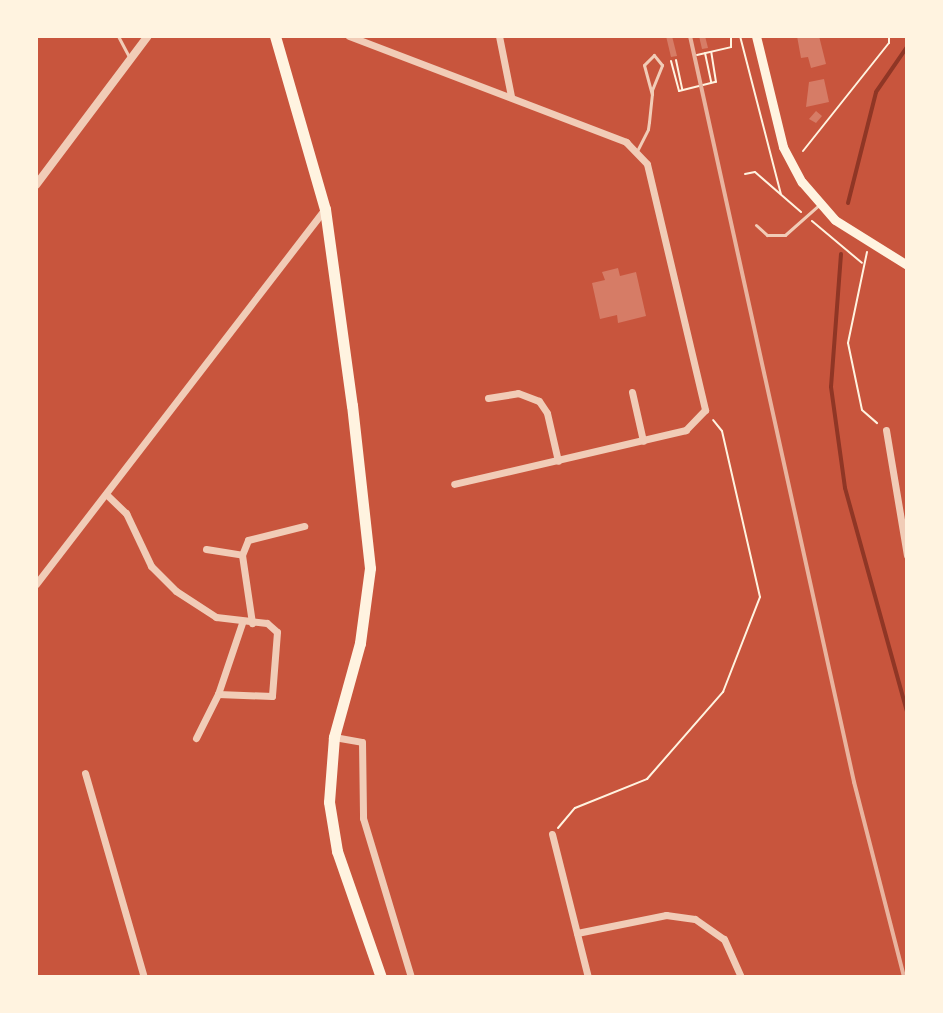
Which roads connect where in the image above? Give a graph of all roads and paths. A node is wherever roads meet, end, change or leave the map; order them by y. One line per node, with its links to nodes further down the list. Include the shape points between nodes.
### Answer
1 (118, 36): 14 (lane)
2 (148, 36): 14 (street)
3 (275, 36): 27 (main road)
4 (349, 36): 21 (street)
5 (499, 36): 21 (street)
6 (731, 36): 10 (path, via 731,47)
7 (740, 36): 25 (path)
8 (756, 36): 26 (main road, via 783,147)
9 (889, 36): 23 (path, via 889,43)
10 (711, 52): 11 (path); 18 (path)
11 (705, 53): 12 (path); 18 (path)
12 (697, 55)
13 (684, 58): 15 (path)
14 (131, 59): 24 (street)
15 (676, 60): 16 (path); 19 (path)
16 (671, 61): 17 (path); 19 (path)
17 (662, 62): 20 (lane); 20 (lane, via 654,55 645,61)
18 (712, 83): 19 (path)
19 (683, 90)
20 (652, 94): 22 (lane, via 648,129)
21 (511, 96): 22 (street)
22 (638, 149): 33 (street, via 647,164)
23 (803, 151)
24 (36, 185)
25 (781, 194)
26 (819, 205): 28 (lane, via 785,235 767,235); 29 (main road)
27 (325, 209): 38 (street); 47 (main road, via 370,568 360,643)
28 (756, 225)
29 (870, 243): 30 (main road); 34 (path, via 849,326 850,364 862,410)
30 (907, 265)
31 (632, 392): 35 (street)
32 (488, 398): 36 (street, via 518,393 539,401 547,413)
33 (705, 410): 35 (street, via 686,430); 50 (path, via 722,431 760,597 723,692 647,779 575,808)
34 (886, 430): 42 (street)
35 (643, 441): 36 (street)
36 (558, 461): 37 (street)
37 (454, 484)
38 (106, 494): 43 (street); 44 (street, via 126,513 151,566 166,582 206,612)
39 (304, 526): 41 (street, via 248,540)
40 (206, 549): 41 (street)
41 (242, 555): 45 (street)
42 (907, 555)
43 (36, 584)
44 (242, 623): 45 (street); 46 (street)
45 (252, 623): 46 (street, via 271,625 279,638 272,696)
46 (218, 694): 48 (street)
47 (334, 737): 53 (main road, via 328,785 335,840); 54 (street, via 362,742 363,818)
48 (196, 738)
49 (85, 773): 52 (street)
50 (552, 834): 51 (street)
51 (577, 933): 55 (street); 56 (street, via 666,915 695,919 724,939)
52 (144, 977)
53 (381, 977)
54 (411, 977)
55 (588, 977)
56 (741, 977)

